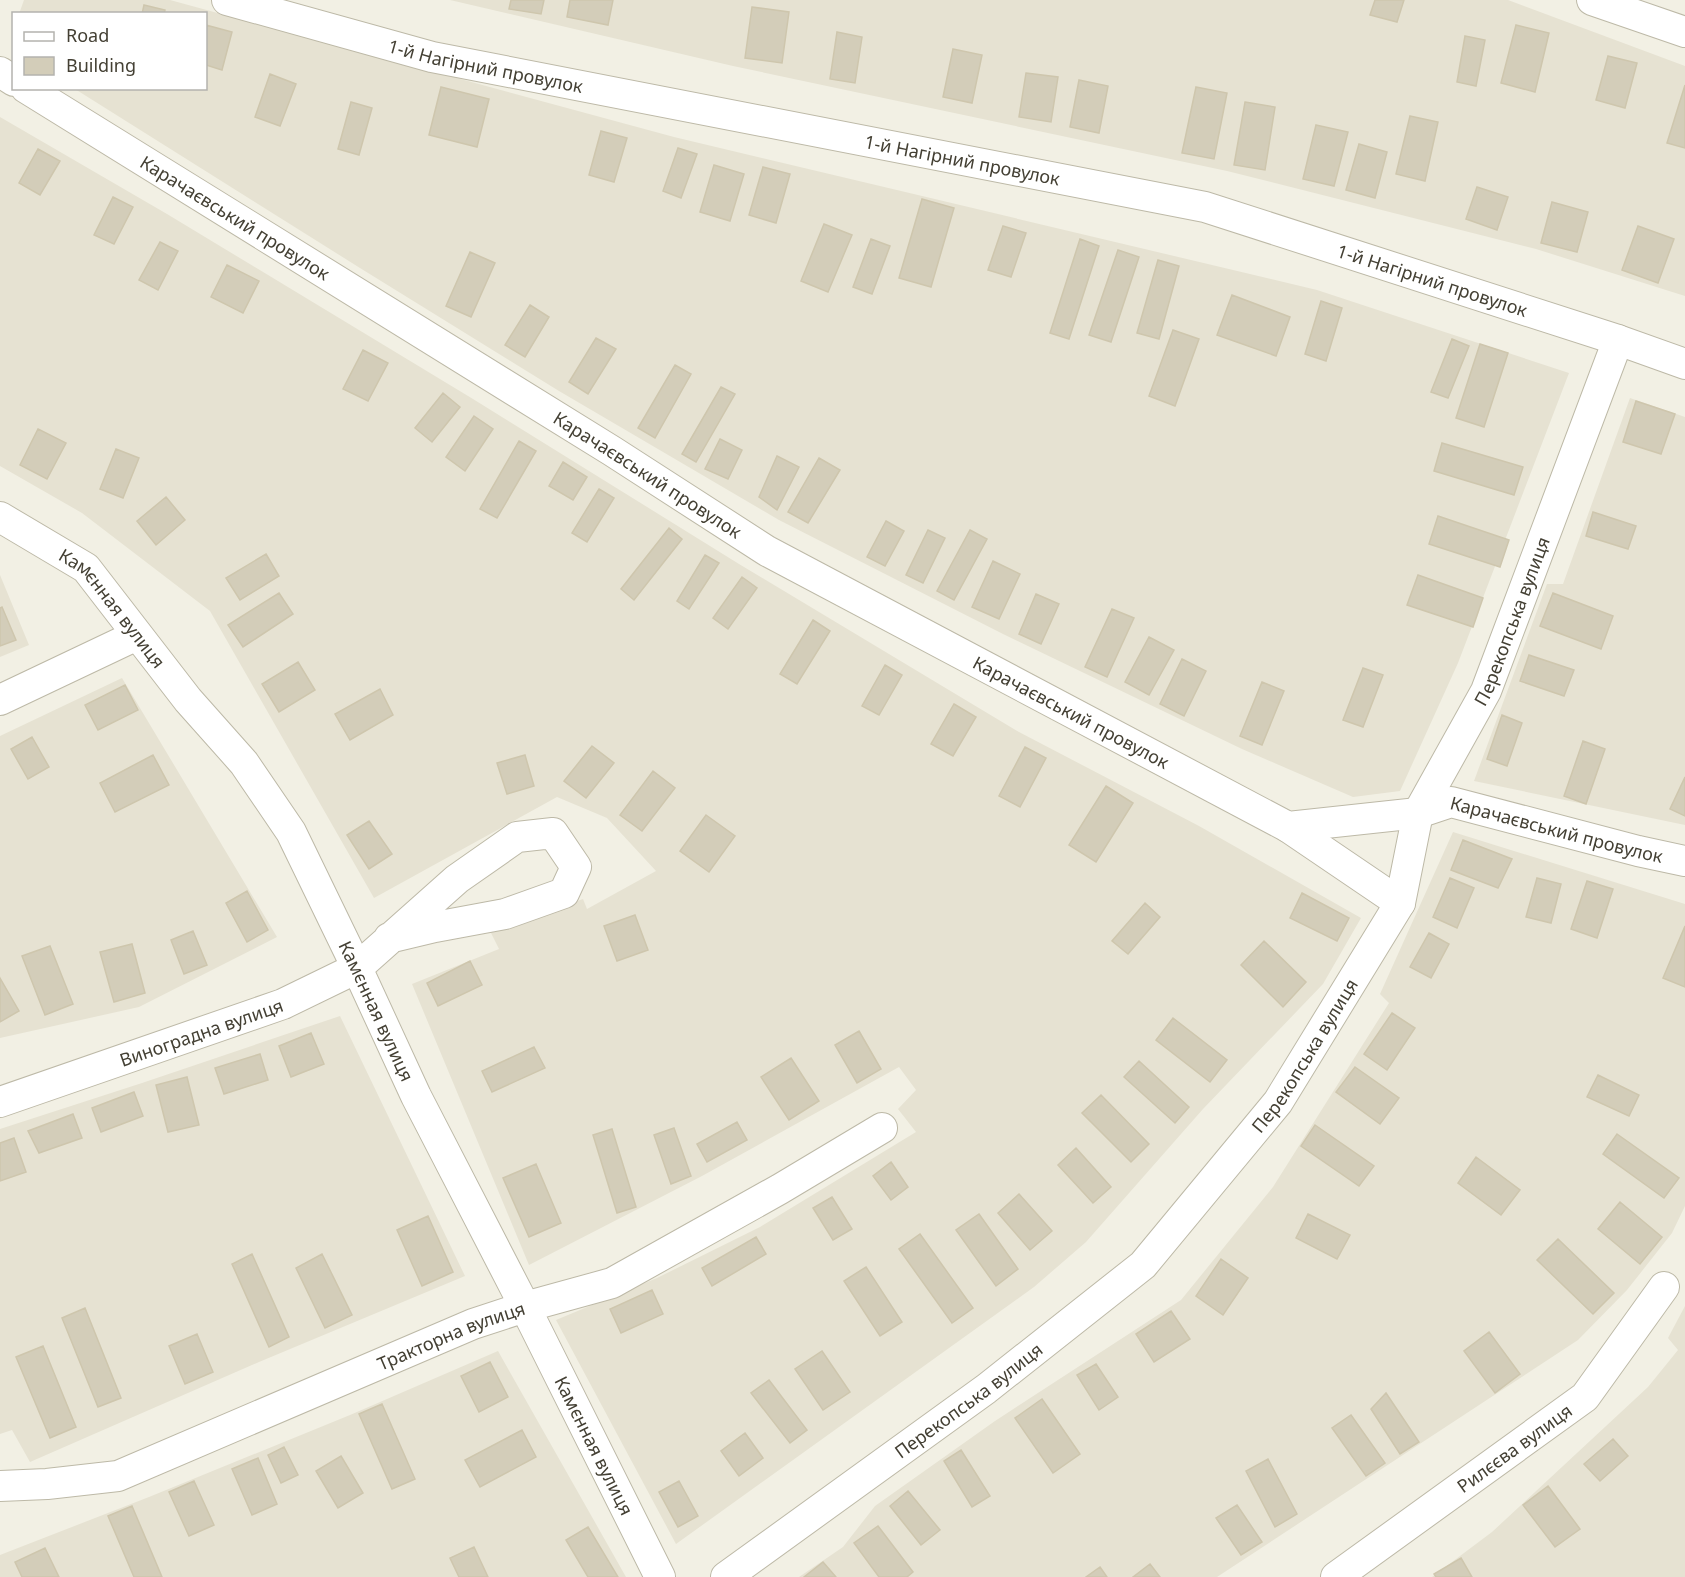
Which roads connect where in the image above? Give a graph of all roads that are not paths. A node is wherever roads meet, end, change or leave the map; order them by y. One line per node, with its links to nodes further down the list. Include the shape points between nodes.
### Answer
1 (227, 0): 5 (street, 1-й Нагірний провулок, via 432,57 1204,207)
2 (1592, 0): 3 (street)
3 (1685, 32)
4 (29, 90): 11 (street, Карачаєвський провулок, via 767,551)
5 (1618, 340): 6 (street, 1-й Нагірний провулок); 10 (street, Перекопська вулиця, via 1486,691)
6 (1685, 364)
7 (0, 517): 8 (street, Камєнная вулиця, via 86,568)
8 (137, 635): 9 (street); 15 (street, Камєнная вулиця, via 244,763 291,832)
9 (0, 700)
10 (1418, 813): 11 (street, Карачаєвський провулок); 12 (street, Карачаєвський провулок, via 1451,802); 13 (street, Перекопська вулиця)
11 (1288, 827): 13 (street, Карачаєвський провулок)
12 (1685, 861)
13 (1400, 903): 22 (street, Перекопська вулиця, via 1278,1102 1143,1265 986,1389)
14 (389, 938): 14 (street, Виноградна вулиця, via 505,914 564,893 576,867 553,833 517,837 457,879); 15 (street, Виноградна вулиця)
15 (357, 968): 16 (street, Виноградна вулиця, via 283,1004); 19 (street, Камєнная вулиця, via 416,1096)
16 (0, 1102)
17 (882, 1128): 19 (street, Тракторна вулиця, via 612,1283)
18 (1664, 1287): 23 (street, Рилєєва вулиця, via 1585,1397)
19 (525, 1307): 20 (street, Тракторна вулиця, via 473,1324 118,1476); 21 (street, Камєнная вулиця)
20 (0, 1486)
21 (660, 1577)
22 (726, 1577)
23 (1336, 1577)

